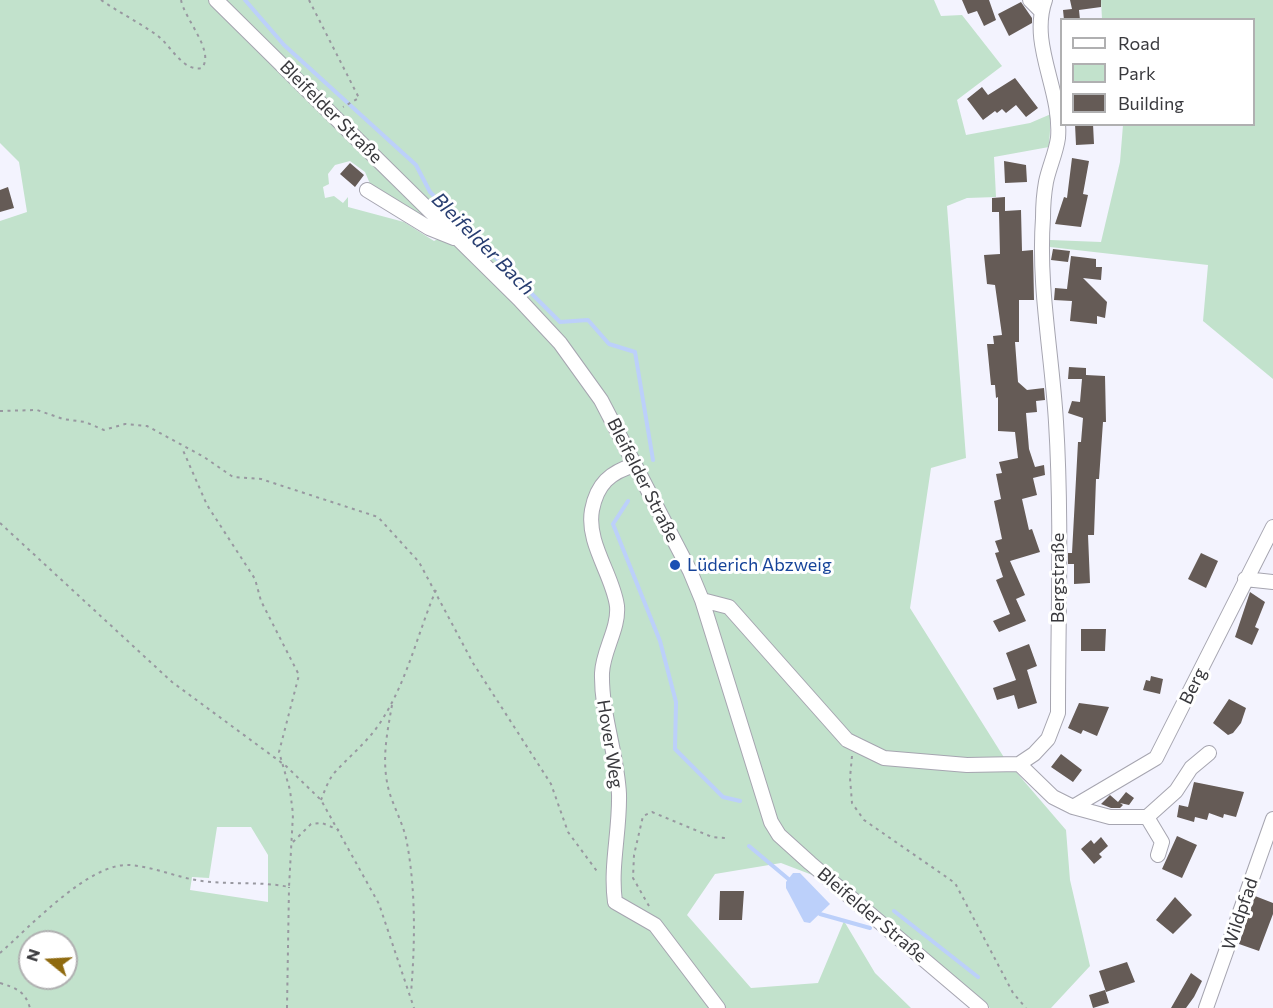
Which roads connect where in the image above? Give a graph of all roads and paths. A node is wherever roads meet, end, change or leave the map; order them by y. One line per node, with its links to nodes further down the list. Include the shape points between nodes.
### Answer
1 (101, 0): 2 (path, via 158,36 186,66 202,68 207,62 206,49)
2 (181, 0)
3 (216, 0): 7 (street, Bleifelder Straße)
4 (309, 0): 7 (path, via 359,98)
5 (1030, 0): 6 (street)
6 (1043, 6): 23 (street, Bergstraße, via 1040,31 1057,101 1058,139 1046,183 1042,219 1043,287 1056,422 1058,713 1048,739)
7 (333, 115): 9 (street, Bleifelder Straße)
8 (367, 190): 9 (street, via 429,228)
9 (461, 241): 12 (street, Bleifelder Straße, via 560,344 601,400)
10 (0, 411): 11 (path, via 37,410 104,430 125,424 147,426)
11 (182, 446): 17 (path, via 233,477 261,479 378,517 419,562); 22 (path, via 207,505 255,579 261,601 297,668 299,675 279,752)
12 (635, 465): 18 (street, Bleifelder Straße); 41 (street, Hover Weg, via 616,470 599,486 592,513 595,542 617,608 603,665 602,695 619,792 612,877 615,902 655,925)
13 (0, 523): 22 (path, via 172,682)
14 (1273, 527): 15 (street, Berg)
15 (1245, 579): 16 (street); 25 (street, Berg, via 1156,758)
16 (1273, 582)
17 (436, 590): 19 (path, via 408,673); 32 (path, via 473,663 550,784 568,832)
18 (702, 600): 20 (street, via 729,607 847,740); 42 (street, Bleifelder Straße, via 771,822 779,835)
19 (392, 705): 24 (path, via 379,725 334,772); 37 (path, via 384,751 389,789 406,841 413,896)
20 (856, 745): 23 (street, via 884,758); 43 (path, via 850,778 852,802 864,820 955,883 1013,993)
21 (1209, 753): 26 (street, via 1191,768 1176,791)
22 (280, 762): 24 (path); 30 (path, via 290,790)
23 (1019, 764): 25 (street, via 1053,797)
24 (321, 800): 28 (path)
25 (1073, 807): 26 (street, via 1110,817)
26 (1146, 817): 31 (street, via 1162,842)
27 (1273, 819): 44 (street, Wildpfad)
28 (340, 830): 30 (path, via 322,823 311,824); 37 (path, via 379,904)
29 (726, 838): 34 (path, via 712,837 652,812 644,816 634,855 633,878)
30 (293, 842): 33 (path)
31 (1158, 855)
32 (605, 883)
33 (289, 887): 35 (path, via 264,882 219,884 140,867 113,867 52,905); 39 (path)
34 (649, 907)
35 (0, 953)
36 (0, 983): 38 (path, via 20,990 27,996)
37 (410, 996): 40 (path)
38 (30, 1008)
39 (287, 1008)
40 (414, 1008)
41 (718, 1008)
42 (981, 1008)
43 (1026, 1008)
44 (1206, 1008)

